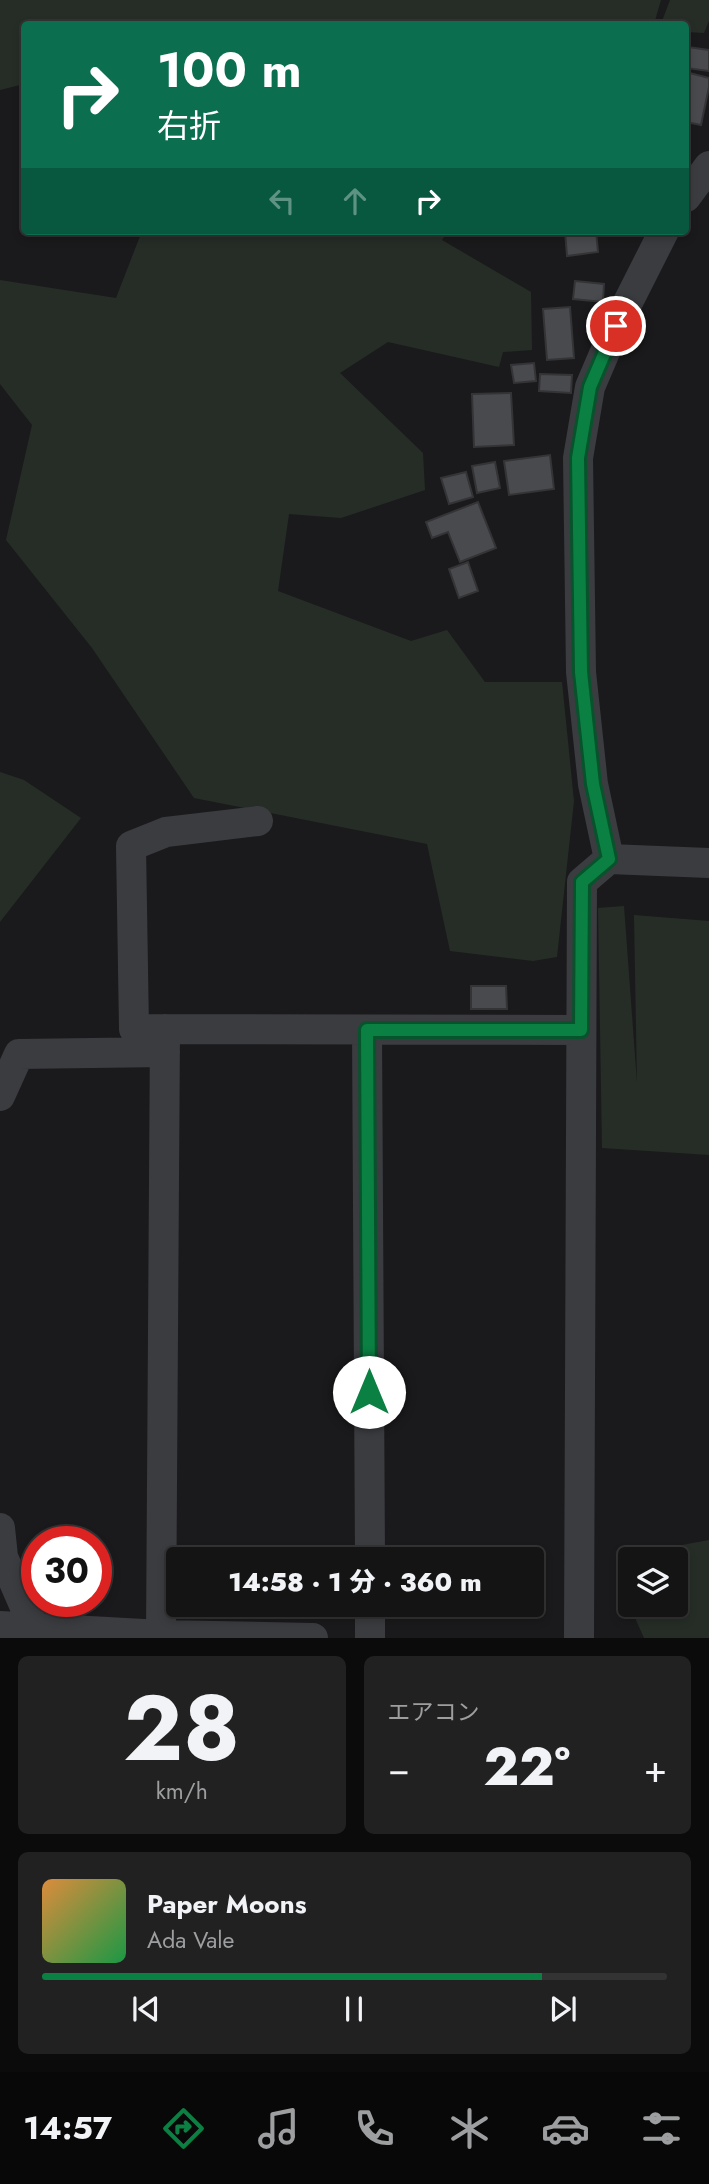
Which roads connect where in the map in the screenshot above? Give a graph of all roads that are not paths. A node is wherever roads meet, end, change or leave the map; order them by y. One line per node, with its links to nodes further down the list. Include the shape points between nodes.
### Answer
1 (709, 166): 2 (street)
2 (689, 193)
3 (661, 235): 5 (street, via 590,387 578,458 581,672 593,784)
4 (257, 821): 9 (street, via 166,832 131,846 134,1029)
5 (609, 859): 6 (street); 8 (street, via 582,882)
6 (709, 863)
7 (367, 1030): 8 (street); 9 (street); 12 (street)
8 (581, 1030): 19 (street)
9 (165, 1041): 10 (street, via 19,1054); 16 (street)
10 (0, 1096)
11 (0, 1528): 15 (street, via 3,1557)
12 (370, 1547)
13 (370, 1617): 18 (street)
14 (0, 1626): 15 (street)
15 (34, 1628): 16 (street)
16 (161, 1635): 17 (street)
17 (313, 1638)
18 (370, 1638)
19 (579, 1638)

